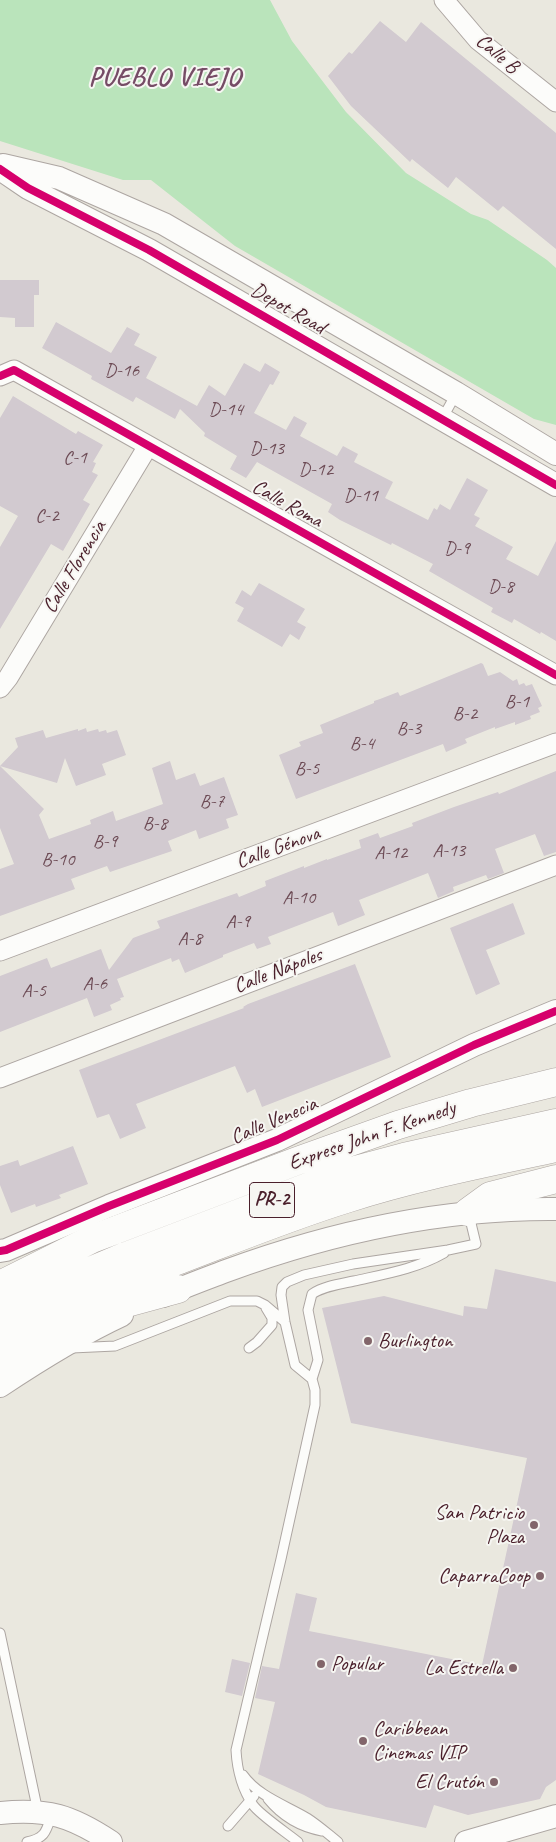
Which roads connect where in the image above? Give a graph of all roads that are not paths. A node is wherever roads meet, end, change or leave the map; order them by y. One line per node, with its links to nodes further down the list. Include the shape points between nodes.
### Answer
1 (444, 0): 2 (street, Calle B, via 478,40)
2 (556, 102)
3 (0, 164): 6 (street, Depot Road, via 59,178 164,224)
4 (0, 169): 7 (street, Depot Road, via 28,188 157,254)
5 (0, 376): 8 (street, Calle Roma, via 14,370)
6 (456, 394): 7 (lane); 9 (street, Depot Road)
7 (442, 419): 10 (street, Depot Road)
8 (148, 446): 11 (street, Calle Roma); 12 (street, Calle Florencia)
9 (556, 454)
10 (556, 485)
11 (556, 675)
12 (0, 688)
13 (556, 743): 15 (street, Calle Génova)
14 (556, 864): 17 (street, Calle Nápoles)
15 (0, 951)
16 (556, 1011): 25 (street, Calle Venecia, via 474,1045 277,1140)
17 (0, 1078)
18 (556, 1082): 26 (highway, Expreso John F. Kennedy / PR-2, via 398,1125 193,1200 92,1240)
19 (556, 1123): 31 (highway, Expreso John F. Kennedy / PR-2, via 344,1173 126,1256 38,1293)
20 (556, 1148): 33 (highway, via 427,1176 273,1223 88,1296)
21 (556, 1179): 23 (highway, via 490,1196)
22 (556, 1209): 23 (street)
23 (468, 1212): 24 (lane, via 476,1244); 29 (street, via 389,1224 314,1241)
24 (448, 1250): 32 (lane, via 353,1264 293,1278 282,1287); 37 (lane, via 403,1270 332,1286 312,1294 308,1310 318,1360)
25 (0, 1251)
26 (47, 1262): 27 (highway); 28 (highway, Expreso John F. Kennedy / PR-2)
27 (0, 1270)
28 (0, 1285)
29 (178, 1289): 35 (street, via 94,1328); 36 (highway, via 87,1316)
30 (265, 1305): 32 (lane); 34 (lane, via 272,1325); 35 (lane, via 250,1300 230,1301 115,1346)
31 (0, 1314)
32 (285, 1322): 37 (lane, via 296,1365)
33 (0, 1342)
34 (248, 1348)
35 (59, 1349): 38 (street)
36 (0, 1366)
37 (312, 1379): 40 (lane, via 315,1405 236,1750)
38 (0, 1386)
39 (0, 1633): 44 (lane)
40 (237, 1767): 41 (lane); 42 (lane)
41 (262, 1793): 42 (lane); 50 (lane, via 309,1820)
42 (250, 1800): 46 (lane); 49 (lane)
43 (0, 1813): 44 (street)
44 (45, 1813): 47 (lane, via 44,1836); 48 (street, via 90,1828)
45 (556, 1816): 51 (street)
46 (228, 1826)
47 (27, 1842)
48 (111, 1842)
49 (298, 1842)
50 (338, 1842)
51 (466, 1842)

